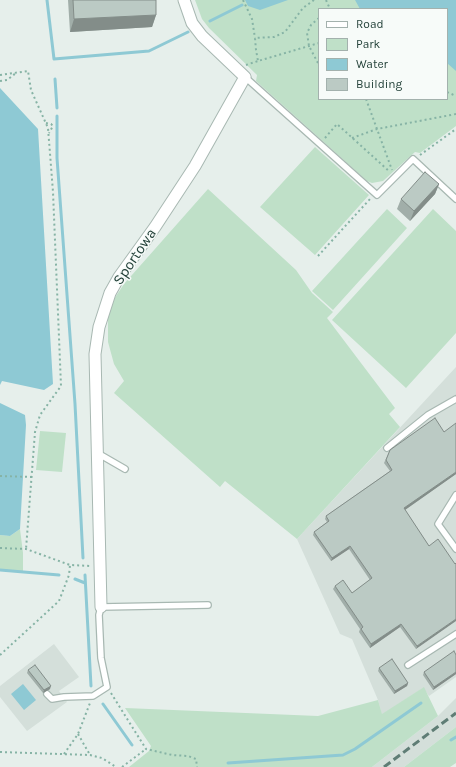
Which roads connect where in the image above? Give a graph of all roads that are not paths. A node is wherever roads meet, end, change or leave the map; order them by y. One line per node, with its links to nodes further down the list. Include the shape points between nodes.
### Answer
1 (184, 0): 2 (street, via 192,23 202,36)
2 (245, 77): 3 (lane, via 377,195 414,159); 6 (street, Sportowa, via 195,166 110,293 99,327 95,354)
3 (456, 199)
4 (456, 399): 5 (lane, via 428,415)
5 (387, 448)
6 (99, 454): 7 (lane); 11 (street, Sportowa)
7 (125, 469)
8 (456, 494): 9 (lane, via 438,524)
9 (456, 549)
10 (208, 605): 11 (lane)
11 (101, 607): 14 (lane, via 101,658 107,687 93,696 52,699)
12 (456, 634): 13 (lane)
13 (408, 666)
14 (47, 694)

